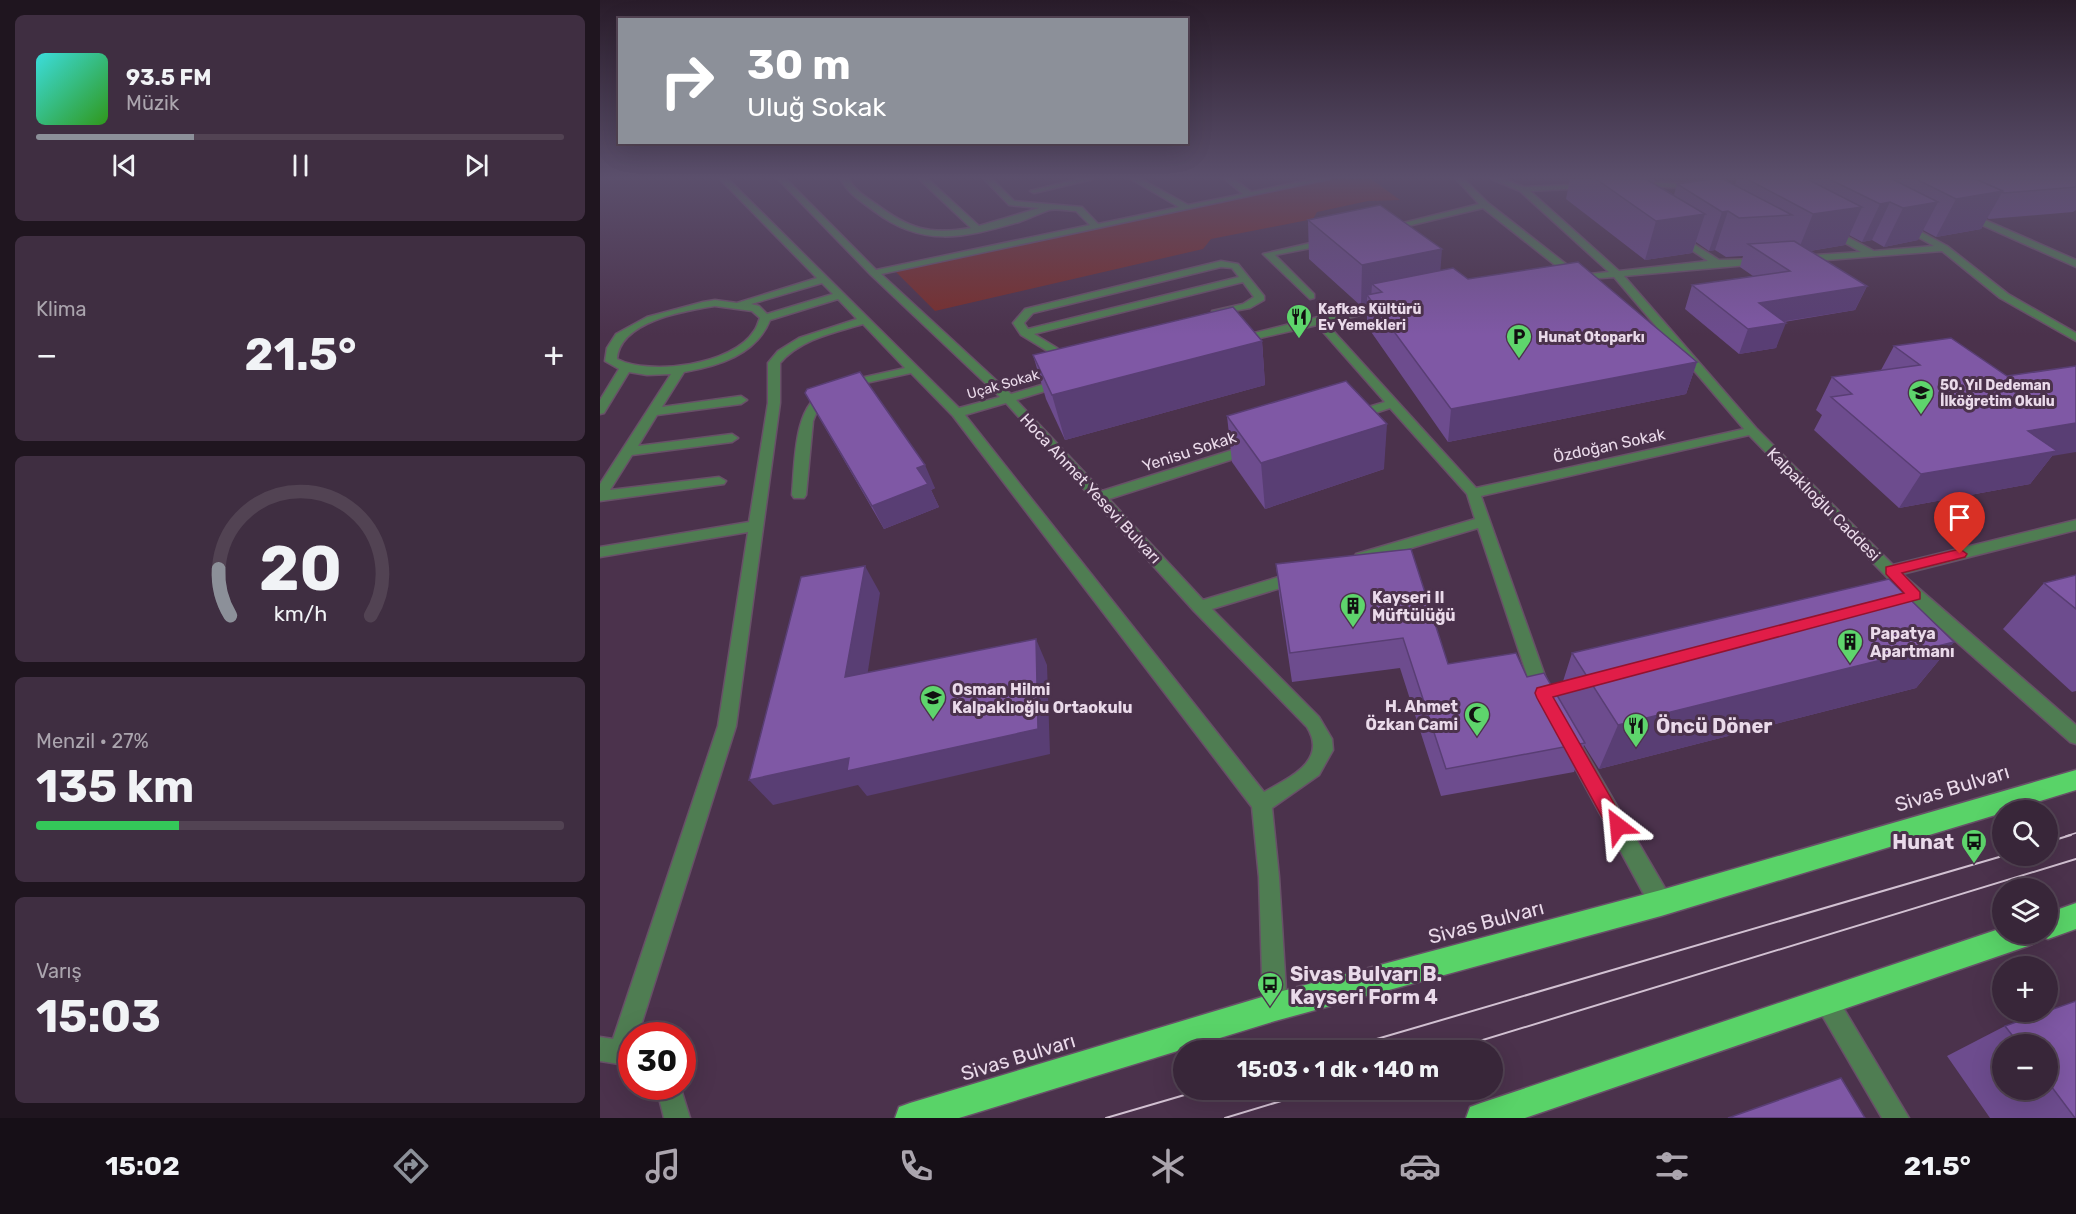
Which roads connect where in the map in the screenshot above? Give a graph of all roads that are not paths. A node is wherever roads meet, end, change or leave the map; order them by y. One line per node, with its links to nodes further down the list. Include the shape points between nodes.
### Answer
1 (776, 231): 25 (street)
2 (833, 231): 23 (street, Hoca Ahmet Yesevi Bulvarı)
3 (916, 231): 4 (street, via 940,235)
4 (960, 231)
5 (1071, 231): 23 (street)
6 (1382, 231): 14 (street)
7 (1392, 231): 15 (street)
8 (1516, 231): 24 (street, via 1573,279)
9 (1570, 231): 24 (street, Kalpaklıoğlu Caddesi)
10 (1668, 231): 21 (street)
11 (1831, 231): 18 (street)
12 (1914, 231): 17 (street)
13 (2003, 231): 22 (street)
14 (1379, 232)
15 (1398, 237)
16 (1334, 241): 28 (street, via 1268,254)
17 (1944, 248): 18 (street); 36 (street, via 2004,296)
18 (1871, 253): 19 (street, via 1798,260)
19 (1788, 257)
20 (1775, 261): 21 (street)
21 (1717, 263): 24 (street)
22 (2076, 264)
23 (874, 273): 41 (street, Hoca Ahmet Yesevi Bulvarı)
24 (1619, 276): 48 (street, Kalpaklıoğlu Caddesi)
25 (824, 279): 27 (street); 29 (street)
26 (1244, 279): 31 (street, via 1260,298 1246,306); 35 (street); 35 (street, via 1235,266 1221,264 1029,312 1018,323)
27 (840, 295): 32 (street); 33 (street)
28 (1310, 296)
29 (740, 304): 32 (street, via 755,308); 38 (street, via 715,303 680,309 631,329 612,345 609,353 611,361)
30 (1398, 304): 34 (street)
31 (1208, 315)
32 (765, 318): 39 (street, via 764,326 749,343 719,358)
33 (865, 320): 40 (street); 59 (street, via 801,341 774,363 774,403)
34 (1318, 320): 37 (street); 43 (street)
35 (1025, 333): 41 (street, Uçak Sokak, via 1059,349 1075,375)
36 (2076, 338)
37 (1227, 343)
38 (625, 369): 39 (street); 44 (street)
39 (680, 369): 45 (street)
40 (914, 369): 46 (street); 55 (street, via 839,387 814,404 807,421)
41 (1007, 397): 46 (street, Uçak Sokak); 56 (street, Hoca Ahmet Yesevi Bulvarı)
42 (741, 400): 45 (street)
43 (1393, 404): 47 (street); 53 (street)
44 (600, 410)
45 (653, 412): 51 (street)
46 (957, 413): 69 (street)
47 (1348, 418)
48 (1752, 431): 53 (street, Özdoğan Sokak); 62 (street, Kalpaklıoğlu Caddesi)
49 (732, 438): 51 (street)
50 (1269, 443): 56 (street, Yenisu Sokak)
51 (630, 451): 54 (street)
52 (719, 481): 54 (street)
53 (1473, 493): 57 (street)
54 (600, 495)
55 (798, 495)
56 (1099, 497): 66 (street, Hoca Ahmet Yesevi Bulvarı)
57 (1482, 522): 61 (street); 70 (street, via 1556,718)
58 (2076, 525): 62 (street)
59 (757, 526): 60 (street); 76 (street, via 727,726)
60 (600, 552)
61 (1347, 562)
62 (1891, 571): 64 (street, Kalpaklıoğlu Caddesi)
63 (1313, 573): 66 (street)
64 (1915, 596): 65 (street); 67 (street, Kalpaklıoğlu Caddesi)
65 (1893, 602)
66 (1200, 607): 69 (street, Hoca Ahmet Yesevi Bulvarı, via 1313,722 1323,738 1324,755 1316,767)
67 (2076, 736)
68 (2076, 780): 70 (highway, Sivas Bulvarı)
69 (1262, 804): 75 (street)
70 (1661, 903): 75 (highway, Sivas Bulvarı)
71 (2076, 916): 72 (highway)
72 (2058, 922)
73 (1996, 944): 74 (highway)
74 (1827, 1002): 78 (highway); 81 (street)
75 (1275, 1007): 80 (highway, Sivas Bulvarı)
76 (628, 1022)
77 (672, 1100): 79 (street)
78 (1490, 1117)
79 (677, 1118)
80 (910, 1118)
81 (1896, 1118)

